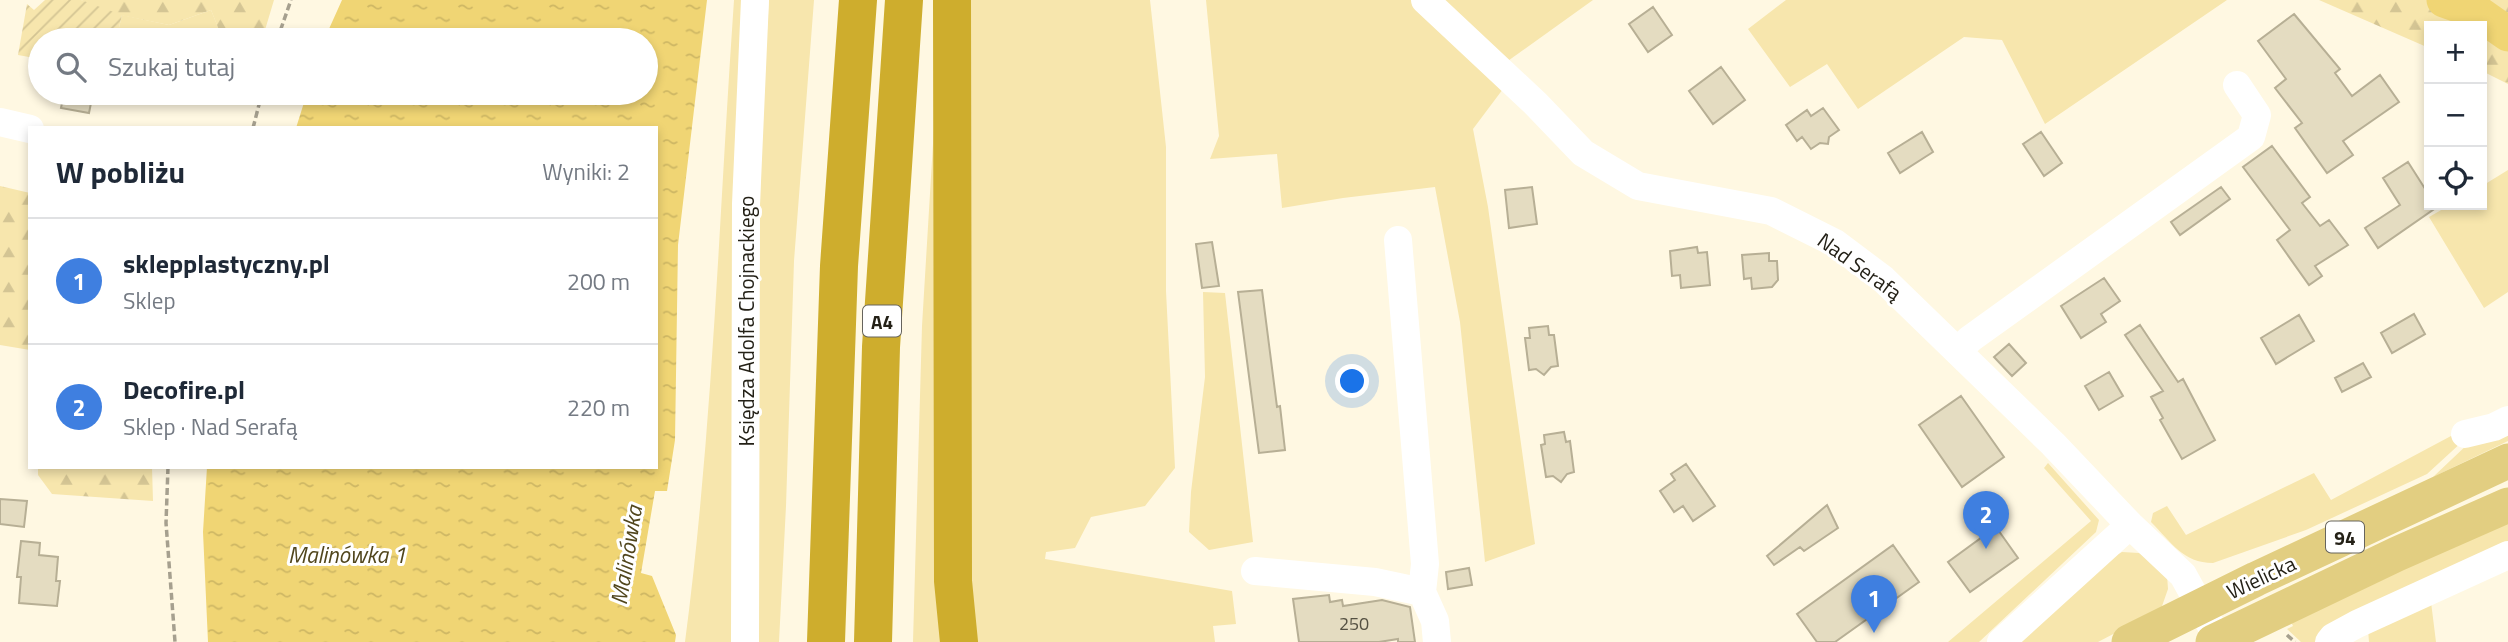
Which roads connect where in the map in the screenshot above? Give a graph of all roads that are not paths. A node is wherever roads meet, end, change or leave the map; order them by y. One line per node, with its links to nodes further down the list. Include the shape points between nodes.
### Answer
1 (755, 0): 22 (street, Księdza Adolfa Chojnackiego, via 746,204)
2 (858, 0): 18 (highway, A4, via 839,266)
3 (904, 0): 25 (highway, A4, via 881,347)
4 (952, 0): 26 (highway, via 953,581)
5 (1425, 0): 10 (street, Nad Serafą, via 1583,153 1638,186 1771,211 1835,243 1883,279)
6 (2237, 85): 10 (street, via 2257,115 2251,137)
7 (0, 122): 8 (street)
8 (28, 129)
9 (1398, 240): 19 (street, via 1425,564)
10 (1958, 351): 15 (street, Nad Serafą)
11 (2508, 420): 12 (street)
12 (2465, 434)
13 (2508, 461): 20 (main road, Wielicka / 94)
14 (2508, 505): 21 (main road, Wielicka / 94)
15 (2130, 525): 20 (street, Nad Serafą, via 2183,575); 28 (street)
16 (2508, 555): 30 (street, via 2357,624)
17 (1255, 571): 19 (street, via 1375,582)
18 (828, 575): 23 (highway); 24 (highway, A4)
19 (1422, 592): 27 (street)
20 (2199, 607): 21 (street, Nad Serafą); 29 (main road, Wielicka / 94)
21 (2217, 641)
22 (745, 642)
23 (818, 642)
24 (827, 642)
25 (873, 642)
26 (959, 642)
27 (1437, 642)
28 (2001, 642)
29 (2129, 642)
30 (2329, 642)

